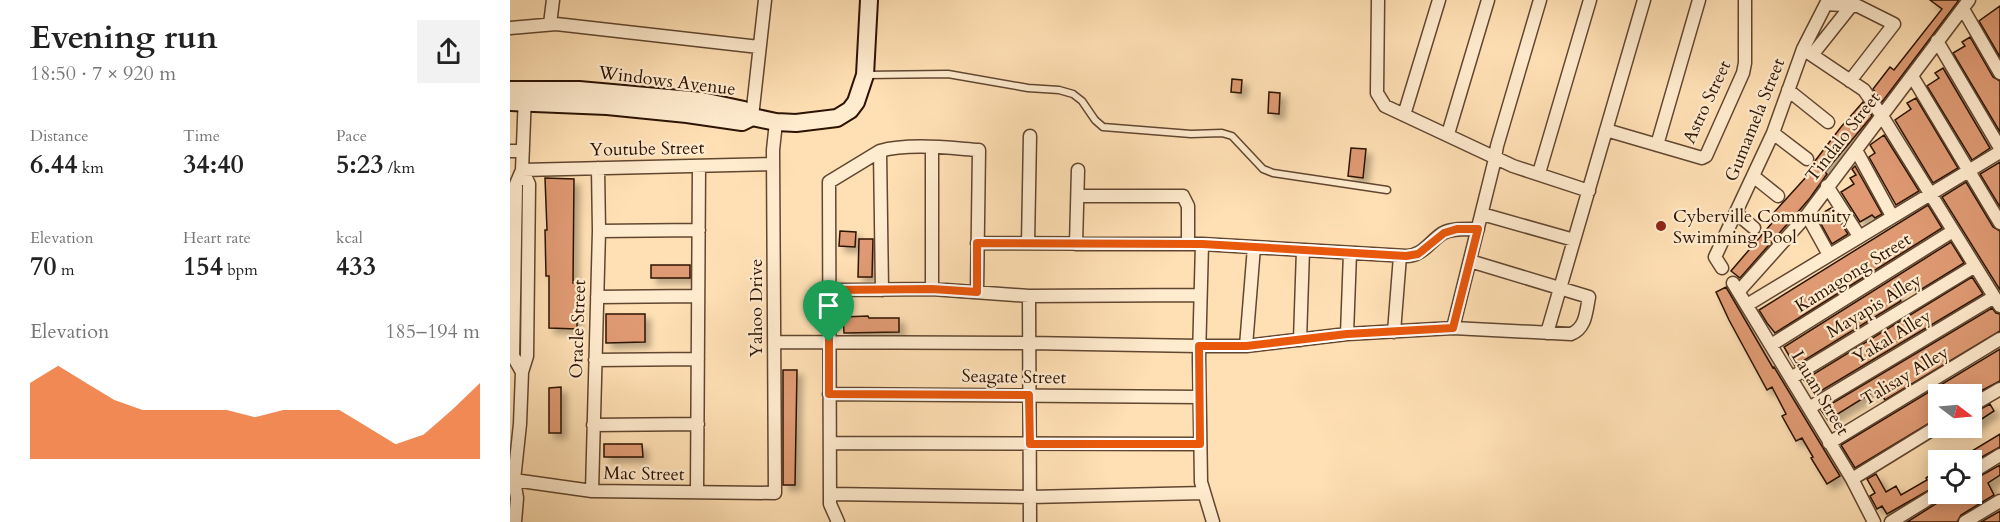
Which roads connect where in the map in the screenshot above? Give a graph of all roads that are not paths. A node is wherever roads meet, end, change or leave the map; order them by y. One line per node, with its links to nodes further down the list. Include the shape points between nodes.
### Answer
1 (553, 0): 14 (street)
2 (765, 0): 17 (street)
3 (869, 0): 20 (street, Windows Avenue)
4 (1378, 0): 25 (street, via 1377,93 1386,106)
5 (1439, 0): 25 (street)
6 (1488, 0): 31 (street)
7 (1540, 0): 40 (street)
8 (1590, 0): 48 (street)
9 (1644, 0): 30 (street)
10 (1700, 0): 34 (street)
11 (1745, 0): 34 (street, Astro Street, via 1743,74 1706,156)
12 (1966, 4): 16 (street, Tindalo Street); 19 (street)
13 (1851, 6): 18 (street); 18 (street, via 1826,4); 22 (street, via 1894,24)
14 (550, 24): 15 (street); 17 (street)
15 (510, 28)
16 (1937, 41): 21 (street, Tindalo Street); 37 (street)
17 (759, 47): 27 (street)
18 (1808, 52): 22 (street); 23 (street, Gumamela Street)
19 (2000, 73)
20 (865, 75): 28 (street, Windows Avenue, via 850,110 837,118); 51 (lane, via 948,74 1059,90 1082,100 1102,128 1222,133 1232,136 1263,169 1273,173)
21 (1912, 76): 26 (street, Tindalo Street); 47 (street)
22 (1850, 81): 26 (street, via 1864,90)
23 (1788, 90): 29 (street); 32 (street, Gumamela Street)
24 (517, 96): 27 (street, Windows Avenue, via 742,122); 38 (street)
25 (1404, 115): 31 (street)
26 (1882, 116): 36 (street, Tindalo Street); 53 (street)
27 (752, 117): 28 (street, Windows Avenue)
28 (776, 122): 42 (street, Yahoo Drive)
29 (1828, 122)
30 (1606, 130): 34 (street, Astro Street); 52 (street)
31 (1448, 134): 40 (street)
32 (1773, 134): 41 (street); 49 (street, Gumamela Street)
33 (1030, 136): 69 (street)
34 (1657, 145)
35 (932, 147): 39 (street); 68 (street, via 979,150); 83 (street)
36 (1856, 150): 50 (street, Tindalo Street); 59 (street)
37 (2000, 150): 47 (street)
38 (516, 151): 45 (street)
39 (880, 151): 84 (street, via 829,182); 85 (street)
40 (1494, 156): 48 (street); 57 (street)
41 (1807, 159)
42 (773, 164): 43 (street, Youtube Street); 99 (street, Yahoo Drive)
43 (699, 166): 44 (street, Youtube Street); 63 (street)
44 (598, 168): 45 (street, Youtube Street); 64 (street, Oracle Street)
45 (522, 170): 107 (street, via 529,184 527,356)
46 (1078, 170): 54 (street)
47 (1968, 171): 53 (street); 60 (street)
48 (1539, 173): 52 (street)
49 (1753, 176): 55 (street); 56 (street, Gumamela Street)
50 (1827, 186): 58 (street, Tindalo Street); 66 (street)
51 (1387, 189)
52 (1589, 191): 67 (street)
53 (1931, 192): 59 (street); 65 (street)
54 (1078, 196): 70 (street); 71 (street, via 1183,196 1188,206)
55 (1778, 196)
56 (1736, 213): 61 (street); 80 (street, Gumamela Street, via 1715,257)
57 (1482, 214): 62 (street); 67 (street)
58 (1807, 215): 76 (street); 82 (street, Tindalo Street)
59 (1892, 216): 66 (street)
60 (2000, 223)
61 (1754, 228)
62 (1478, 229): 77 (street, via 1444,233 1418,254); 78 (street)
63 (699, 230): 64 (street); 88 (street)
64 (599, 231): 90 (street, Oracle Street)
65 (1953, 231): 79 (street); 102 (street, Kamagong Street)
66 (1859, 236): 76 (street)
67 (1574, 240): 81 (street)
68 (977, 243): 69 (street); 86 (street)
69 (1028, 243): 70 (street)
70 (1076, 244): 71 (street)
71 (1188, 244): 72 (street)
72 (1202, 244): 73 (street); 87 (street)
73 (1254, 247): 74 (street); 104 (street)
74 (1303, 250): 75 (street); 98 (street)
75 (1350, 253): 77 (street); 96 (street)
76 (1829, 255): 92 (street)
77 (1400, 256): 94 (street)
78 (1470, 261): 81 (street); 93 (street)
79 (1976, 266): 91 (street); 108 (street, Mayapis Alley)
80 (1722, 268)
81 (1560, 287): 95 (street); 95 (street, via 1589,297 1583,325 1571,334)
82 (1736, 287): 92 (street, Lauan Street)
83 (932, 289): 85 (street); 86 (street)
84 (829, 290): 85 (street); 100 (street)
85 (882, 290)
86 (977, 292): 89 (street)
87 (1200, 295): 89 (street); 103 (street)
88 (698, 296): 90 (street); 105 (street)
89 (1029, 296): 101 (street)
90 (597, 297): 106 (street, Oracle Street)
91 (1997, 302): 114 (street, Yakal Alley)
92 (1747, 305): 102 (street, Lauan Street)
93 (1453, 328): 94 (street); 95 (street)
94 (1394, 332): 96 (street)
95 (1547, 333)
96 (1347, 334): 98 (street)
97 (2000, 339): 119 (street, Talisay Alley)
98 (1300, 340): 104 (street)
99 (774, 342): 100 (street); 128 (street, Yahoo Drive)
100 (829, 342): 101 (street); 110 (street)
101 (1029, 342): 103 (street); 111 (street)
102 (1771, 345): 108 (street, Lauan Street)
103 (1199, 346): 104 (street); 112 (street)
104 (1246, 346)
105 (698, 359): 106 (street); 115 (street)
106 (596, 360): 116 (street, Oracle Street)
107 (516, 371): 125 (street, via 520,424)
108 (1791, 378): 114 (street, Lauan Street)
109 (2000, 388): 113 (street)
110 (829, 394): 111 (street, Seagate Street); 118 (street)
111 (1029, 395): 112 (street, Seagate Street); 120 (street)
112 (1199, 397): 121 (street)
113 (1982, 399)
114 (1809, 408): 119 (street, Lauan Street)
115 (698, 424): 116 (street); 127 (street)
116 (593, 425): 126 (street, Oracle Street)
117 (1928, 432): 124 (street)
118 (830, 442): 120 (street); 130 (street)
119 (1829, 443): 124 (street, Lauan Street)
120 (1030, 444): 121 (street); 131 (street)
121 (1200, 444): 129 (street)
122 (2000, 455): 123 (street)
123 (1982, 466)
124 (1851, 479): 138 (street, Lauan Street)
125 (511, 480): 126 (street, Mac Street); 134 (street, via 517,498)
126 (592, 491): 127 (street, Mac Street)
127 (697, 492): 128 (street, Mac Street)
128 (775, 493)
129 (1204, 493): 131 (street); 137 (street)
130 (830, 494): 131 (street); 135 (street)
131 (1030, 497): 136 (street)
132 (1928, 499): 139 (street)
133 (2000, 501): 140 (street)
134 (515, 522)
135 (838, 522)
136 (1030, 522)
137 (1213, 522)
138 (1874, 522)
139 (1891, 522)
140 (1965, 522)

